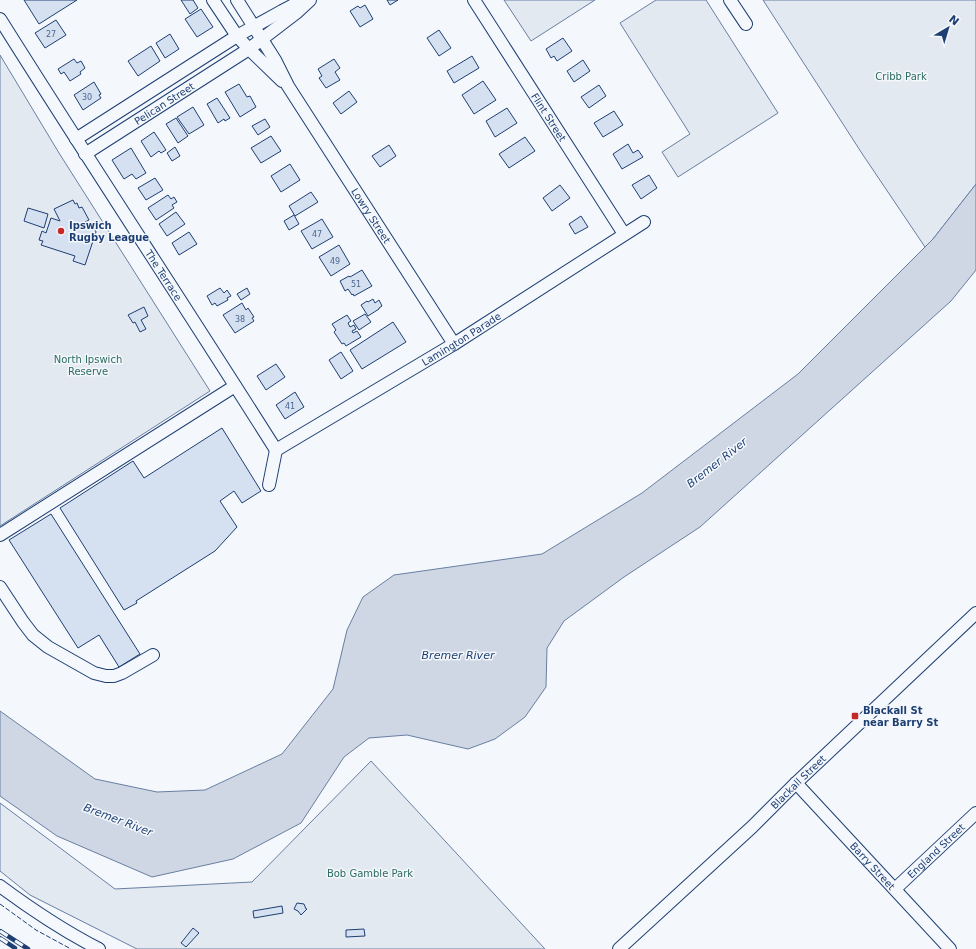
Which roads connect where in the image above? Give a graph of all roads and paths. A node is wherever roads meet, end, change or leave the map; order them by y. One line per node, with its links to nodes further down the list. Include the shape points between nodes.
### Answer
1 (213, 0): 10 (street, Lowry Street)
2 (237, 0): 9 (street, Lowry Street)
3 (303, 0): 9 (street, Pelican Street)
4 (310, 0): 11 (street, Pelican Street)
5 (474, 0): 21 (street, Flint Street)
6 (730, 0): 8 (street)
7 (0, 19): 18 (street, The Terrace)
8 (746, 24)
9 (254, 26): 10 (street, Pelican Street); 11 (street, Lowry Street)
10 (237, 36): 12 (street, Lowry Street); 13 (street, Pelican Street)
11 (262, 39): 12 (street, Pelican Street); 15 (street, Lowry Street)
12 (249, 49): 14 (street, Pelican Street); 15 (street, Lowry Street)
13 (208, 54): 14 (street); 16 (street, Pelican Street)
14 (219, 69): 17 (street, Pelican Street)
15 (288, 86): 22 (street, Lowry Street)
16 (101, 123): 17 (street); 18 (street, Pelican Street)
17 (110, 138): 19 (street, Pelican Street)
18 (76, 139): 19 (street, The Terrace)
19 (85, 154): 23 (street, The Terrace)
20 (644, 222): 21 (street, Lamington Parade)
21 (624, 234): 22 (street, Lamington Parade)
22 (454, 344): 24 (street, Lamington Parade)
23 (235, 386): 24 (street, The Terrace); 26 (street)
24 (276, 450): 25 (street)
25 (269, 486)
26 (0, 535)
27 (0, 587): 29 (street, via 33,635 48,647 94,673 114,676)
28 (976, 613): 30 (street, Blackall Street)
29 (153, 655)
30 (796, 783): 33 (street, Barry Street); 35 (street, Blackall Street)
31 (976, 813): 33 (street, England Street)
32 (0, 886): 34 (street, via 28,907)
33 (895, 889): 36 (street, Barry Street)
34 (99, 949)
35 (619, 949)
36 (950, 949)

